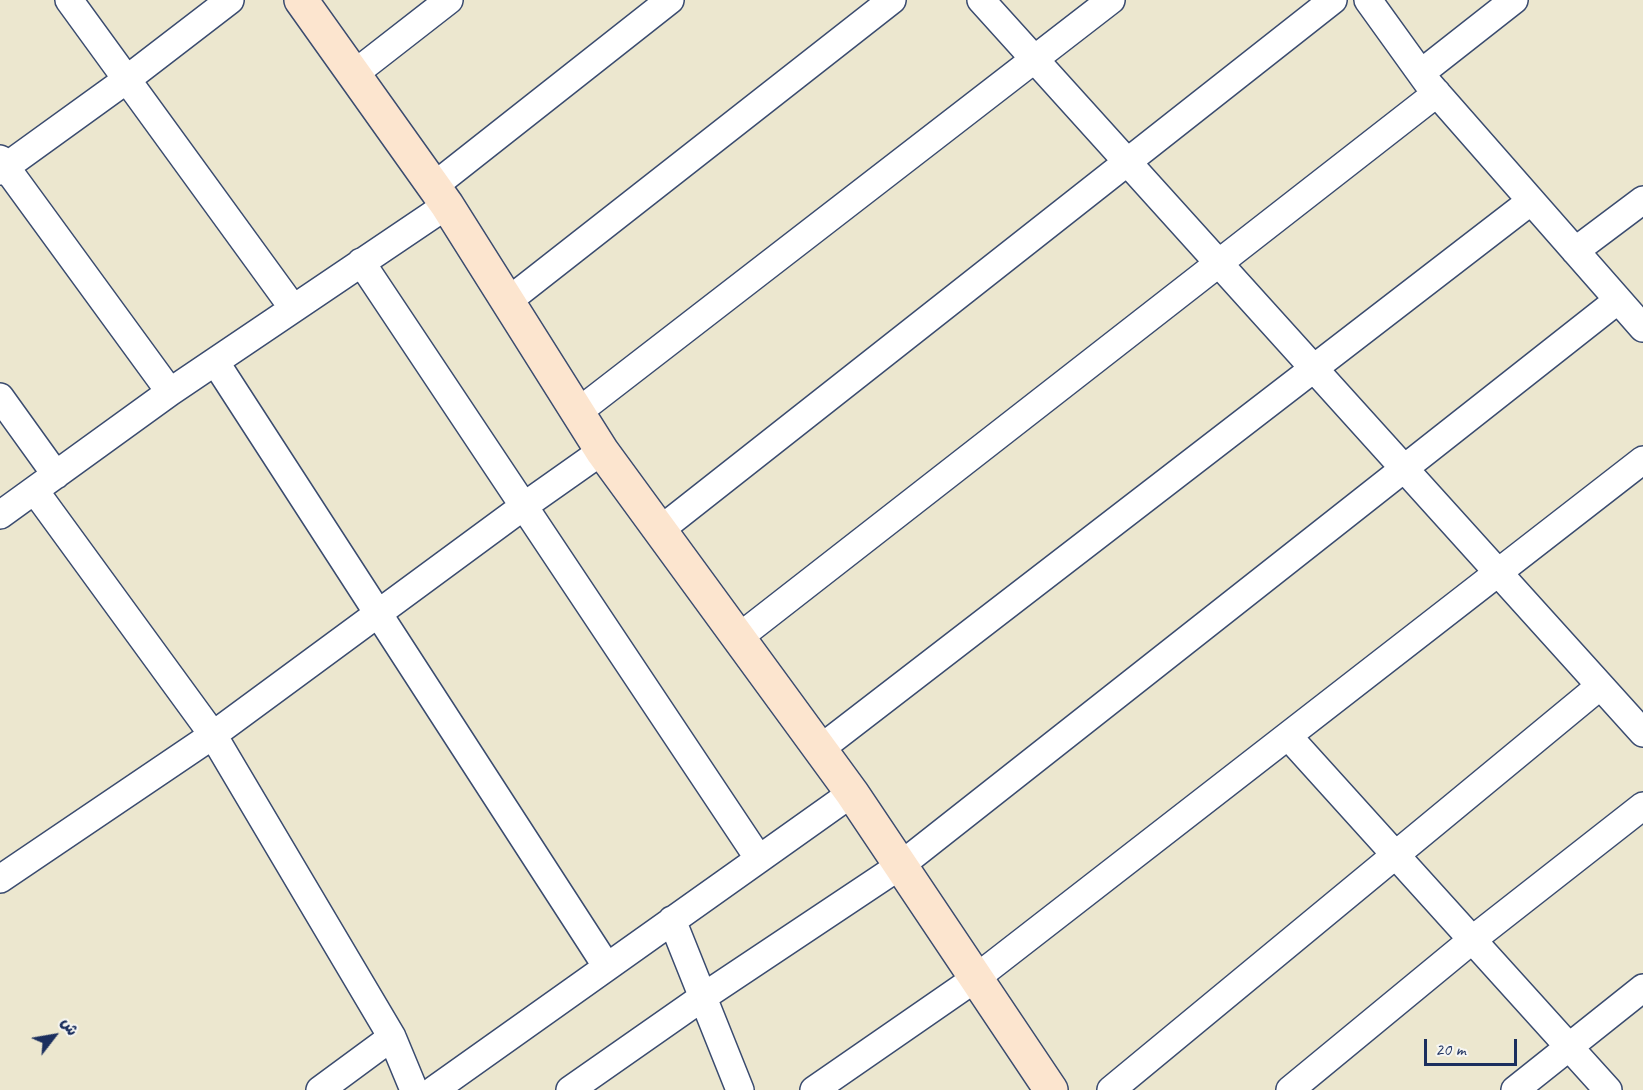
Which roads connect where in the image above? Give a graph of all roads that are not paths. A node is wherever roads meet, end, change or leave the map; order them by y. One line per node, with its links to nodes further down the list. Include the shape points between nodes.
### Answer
1 (69, 0): 14 (street)
2 (230, 0): 14 (street)
3 (301, 0): 13 (street)
4 (449, 0): 13 (street)
5 (670, 0): 18 (street)
6 (892, 0): 25 (street)
7 (981, 0): 12 (street)
8 (1111, 0): 12 (street)
9 (1333, 0): 16 (street)
10 (1368, 0): 15 (street)
11 (1514, 0): 15 (street)
12 (1035, 59): 16 (street); 32 (street)
13 (354, 74): 18 (street)
14 (126, 80): 17 (street); 26 (street)
15 (1429, 83): 20 (street); 23 (street)
16 (1127, 162): 23 (street); 39 (street)
17 (2, 166): 30 (street)
18 (440, 195): 22 (street); 25 (street)
19 (1643, 200): 21 (street)
20 (1531, 201): 21 (street); 29 (street)
21 (1575, 251): 24 (street)
22 (361, 262): 26 (street); 37 (street)
23 (1219, 263): 29 (street); 42 (street)
24 (1618, 300): 27 (street); 35 (street)
25 (508, 301): 32 (street)
26 (293, 308): 28 (street)
27 (1643, 328)
28 (216, 363): 30 (street); 41 (street)
29 (1314, 368): 35 (street); 47 (street)
30 (170, 392): 36 (street)
31 (0, 397): 36 (street)
32 (578, 412): 33 (street)
33 (602, 451): 37 (street); 39 (street)
34 (1643, 460): 40 (street)
35 (1404, 469): 40 (street); 52 (street)
36 (46, 483): 38 (street); 45 (street)
37 (524, 506): 41 (street); 51 (street)
38 (0, 515)
39 (660, 530): 42 (street)
40 (1498, 573): 43 (street); 46 (street)
41 (379, 614): 45 (street); 56 (street)
42 (738, 638): 47 (street)
43 (1600, 686): 44 (street); 50 (street)
44 (1643, 733)
45 (213, 735): 53 (street); 60 (street)
46 (1288, 736): 50 (street); 57 (street)
47 (820, 749): 48 (street)
48 (852, 793): 51 (street); 52 (street)
49 (1643, 806): 55 (street)
50 (1395, 855): 55 (street); 69 (street)
51 (759, 859): 54 (street)
52 (901, 865): 57 (street); 59 (street)
53 (4, 867)
54 (672, 920): 56 (street); 59 (street)
55 (1472, 940): 61 (street); 70 (street)
56 (608, 967): 64 (street)
57 (976, 978): 67 (street); 68 (street)
58 (1643, 988): 61 (street)
59 (703, 997): 65 (street); 66 (street)
60 (392, 1037): 62 (street); 63 (street)
61 (1569, 1047): 71 (street); 72 (street)
62 (320, 1090)
63 (414, 1090)
64 (434, 1090)
65 (570, 1090)
66 (740, 1090)
67 (814, 1090)
68 (1052, 1090)
69 (1112, 1090)
70 (1290, 1090)
71 (1515, 1090)
72 (1608, 1090)

